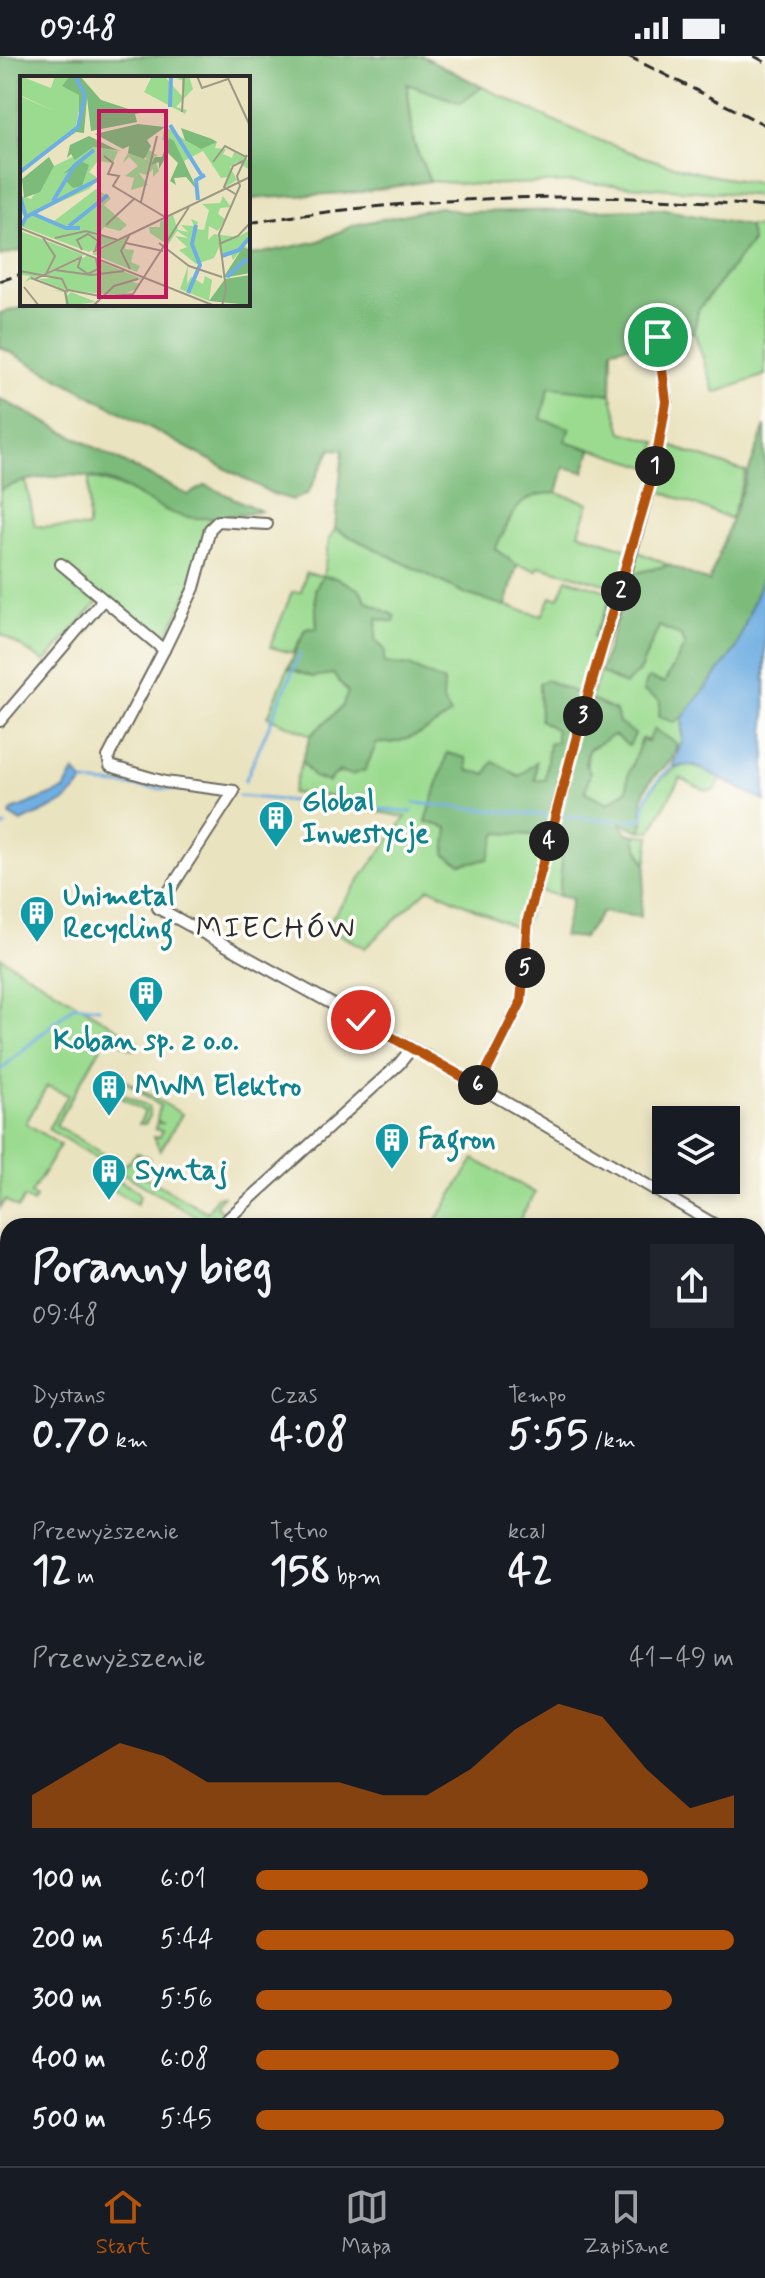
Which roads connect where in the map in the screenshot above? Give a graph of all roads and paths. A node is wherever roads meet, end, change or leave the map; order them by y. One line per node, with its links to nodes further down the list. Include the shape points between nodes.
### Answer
1 (658, 337): 8 (street, via 666,402 655,467 528,919 521,1002)
2 (267, 524): 5 (street, via 218,521 210,529 194,588)
3 (61, 564): 4 (street)
4 (102, 601): 5 (street); 6 (street)
5 (164, 650): 7 (street, via 108,757 110,766 165,782 234,791 158,908)
6 (0, 721)
7 (412, 1048): 8 (street); 9 (street)
8 (479, 1086): 10 (street)
9 (229, 1218)
10 (703, 1218)

